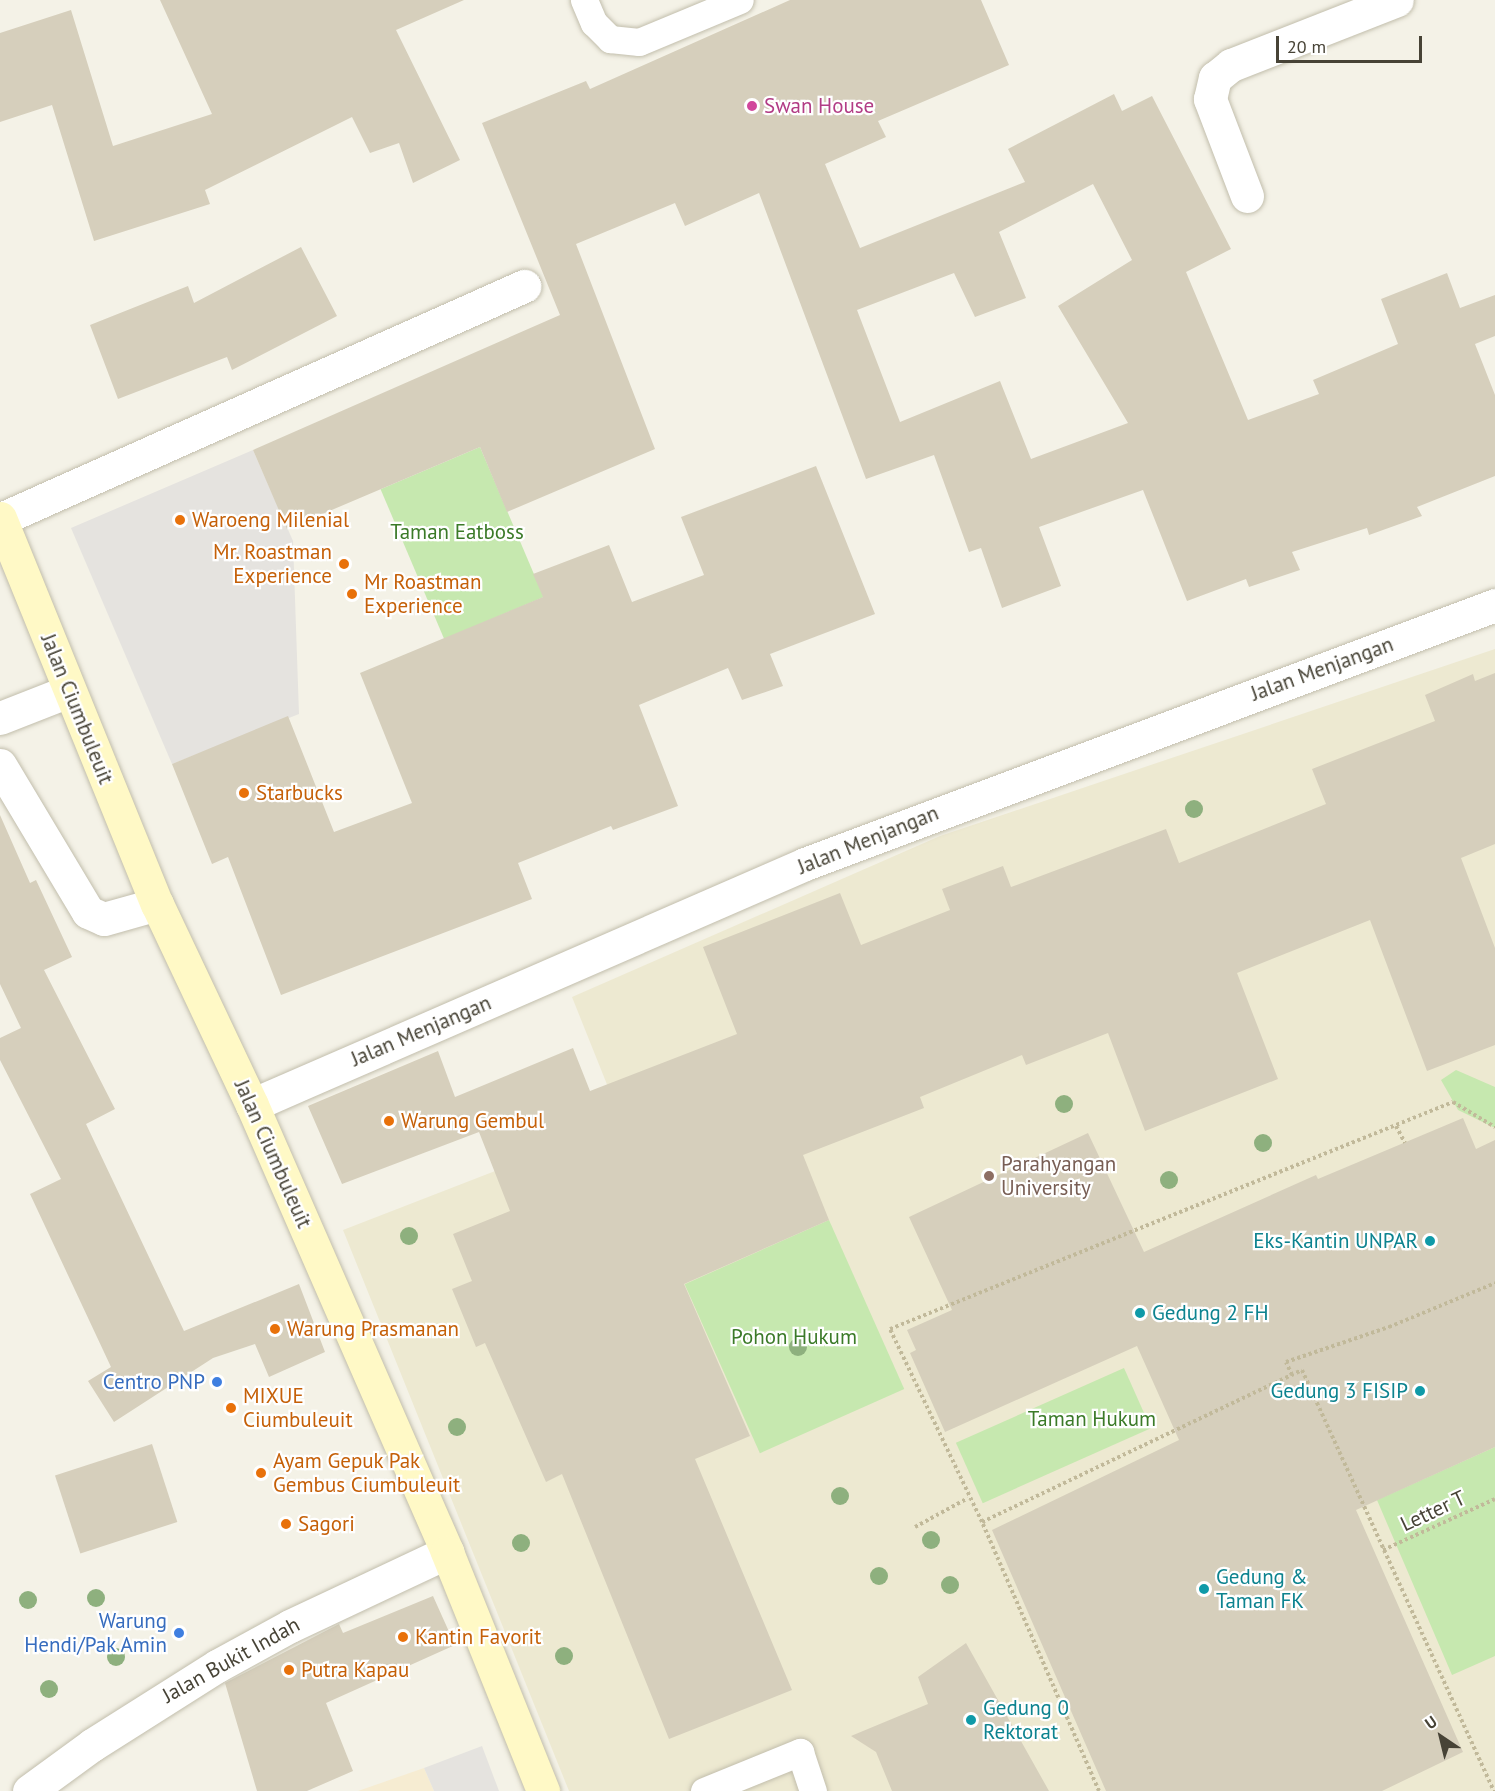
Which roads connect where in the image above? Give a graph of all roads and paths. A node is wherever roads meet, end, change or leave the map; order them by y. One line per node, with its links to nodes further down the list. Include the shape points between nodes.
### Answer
1 (584, 0): 2 (lane, via 594,23 610,39 639,42)
2 (740, 0)
3 (1397, 0): 4 (street, via 1231,65 1215,78 1209,99)
4 (1247, 196)
5 (524, 286): 6 (street)
6 (0, 519): 8 (main road, Jalan Ciumbuleuit)
7 (1495, 605): 12 (street, Jalan Menjangan, via 805,864)
8 (69, 691): 9 (street); 11 (main road, Jalan Ciumbuleuit)
9 (0, 718)
10 (0, 765): 11 (street, via 88,912 104,919)
11 (157, 904): 12 (main road, Jalan Ciumbuleuit)
12 (252, 1105): 25 (main road, Jalan Ciumbuleuit)
13 (1396, 1126): 14 (path, via 1453,1102); 15 (path); 20 (path, via 890,1329)
14 (1495, 1127)
15 (1405, 1143)
16 (1495, 1283): 18 (path)
17 (1471, 1286): 18 (path)
18 (1474, 1293): 19 (path, via 1286,1362)
19 (1292, 1375): 22 (path); 24 (path, via 1302,1370)
20 (968, 1498): 22 (path); 23 (path)
21 (1495, 1498): 24 (path, Letter T)
22 (982, 1522): 30 (path)
23 (915, 1527)
24 (1383, 1550): 31 (path)
25 (447, 1552): 26 (street, Jalan Bukit Indah, via 290,1626 216,1666 121,1725); 27 (main road, Jalan Ciumbuleuit)
26 (29, 1791)
27 (543, 1791)
28 (704, 1791): 29 (lane, via 800,1752)
29 (813, 1791)
30 (1100, 1791)
31 (1494, 1791)

